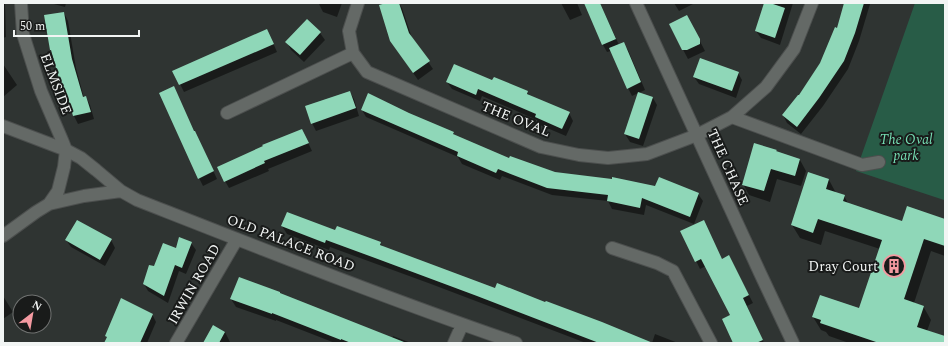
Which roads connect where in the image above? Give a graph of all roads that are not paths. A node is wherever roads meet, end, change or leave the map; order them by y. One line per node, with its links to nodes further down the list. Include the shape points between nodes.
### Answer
1 (21, 3): 10 (street, ELMSIDE, via 23,34 41,91)
2 (358, 3): 5 (street, via 349,31)
3 (636, 3): 9 (street, THE CHASE)
4 (812, 3): 7 (street, THE OVAL, via 794,49 766,87)
5 (352, 53): 6 (street); 9 (street, THE OVAL, via 367,72 541,147 608,158 647,154)
6 (227, 113)
7 (732, 117): 9 (street, THE OVAL); 11 (street, via 862,165)
8 (3, 126): 10 (street, OLD PALACE ROAD)
9 (697, 135): 22 (street, THE CHASE)
10 (66, 150): 12 (street, OLD PALACE ROAD, via 86,162); 13 (street, via 58,191)
11 (879, 162)
12 (121, 191): 13 (street); 15 (street, OLD PALACE ROAD, via 137,200)
13 (49, 204): 14 (street)
14 (3, 236)
15 (237, 239): 17 (street, OLD PALACE ROAD); 18 (street, IRWIN ROAD)
16 (612, 248): 21 (street, via 657,263 673,272)
17 (462, 324): 19 (street); 20 (street, OLD PALACE ROAD)
18 (176, 343)
19 (454, 343)
20 (516, 343)
21 (711, 343)
22 (793, 343)

